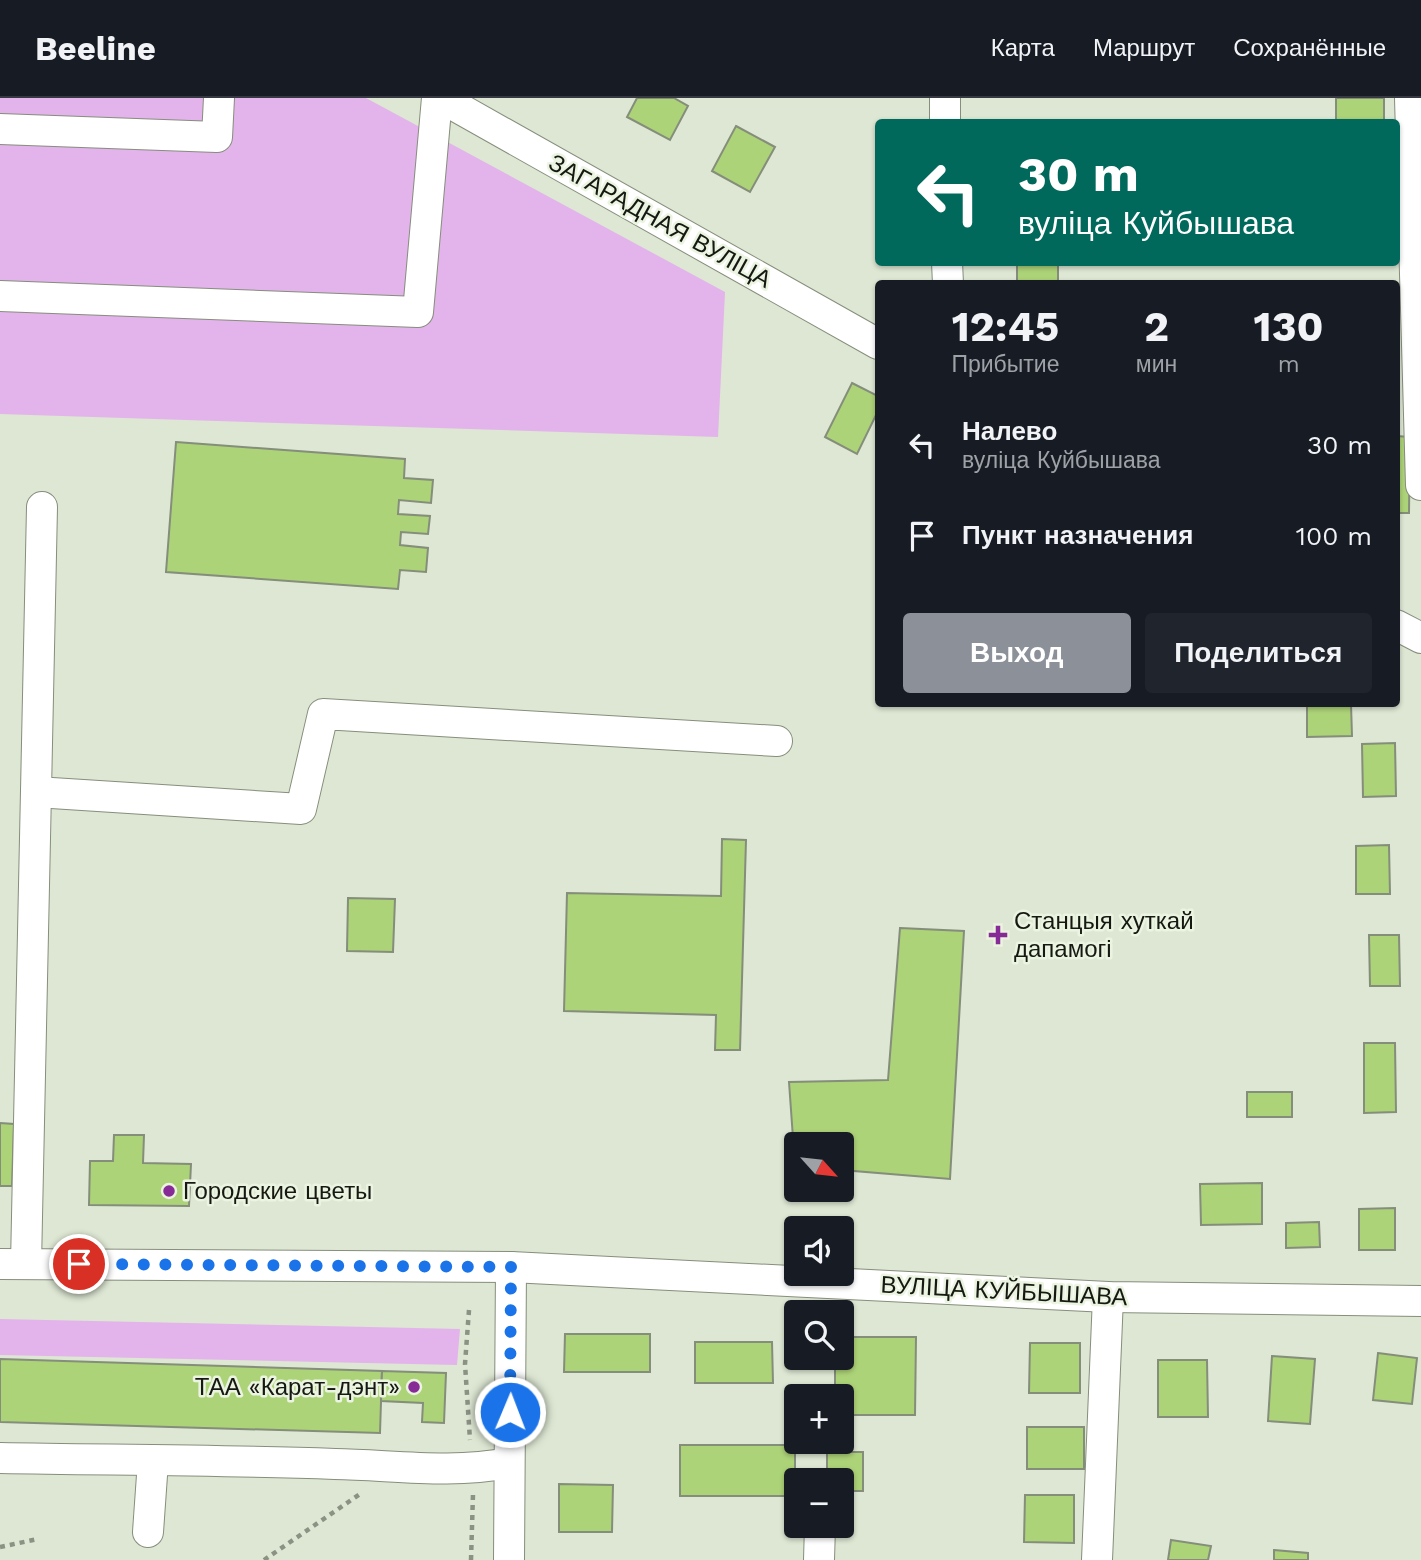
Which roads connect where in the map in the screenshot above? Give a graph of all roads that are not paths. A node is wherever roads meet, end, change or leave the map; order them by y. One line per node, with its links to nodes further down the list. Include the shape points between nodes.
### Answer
1 (219, 98): 6 (street, via 217,138)
2 (439, 98): 8 (street, via 418,312); 9 (street, ЗАГАРАДНАЯ ВУЛІЦА)
3 (945, 98): 5 (street)
4 (1410, 98): 7 (street)
5 (945, 119)
6 (0, 129)
7 (1416, 163): 10 (street)
8 (0, 296)
9 (875, 342)
10 (1421, 485)
11 (43, 507): 15 (street)
12 (1400, 627): 13 (street)
13 (1421, 638)
14 (777, 741): 15 (street, via 323,714 301,809)
15 (36, 792): 16 (street)
16 (13, 1264): 17 (street, ВУЛІЦА КУЙБЫШАВА)
17 (511, 1267): 18 (street, ВУЛІЦА КУЙБЫШАВА); 22 (street)
18 (1108, 1297): 19 (street, ВУЛІЦА КУЙБЫШАВА); 27 (street)
19 (1421, 1301)
20 (0, 1458): 21 (street)
21 (153, 1461): 22 (street, via 481,1469); 23 (street)
22 (509, 1464): 25 (street)
23 (148, 1532)
24 (820, 1538): 26 (street)
25 (509, 1560)
26 (819, 1560)
27 (1097, 1560)

